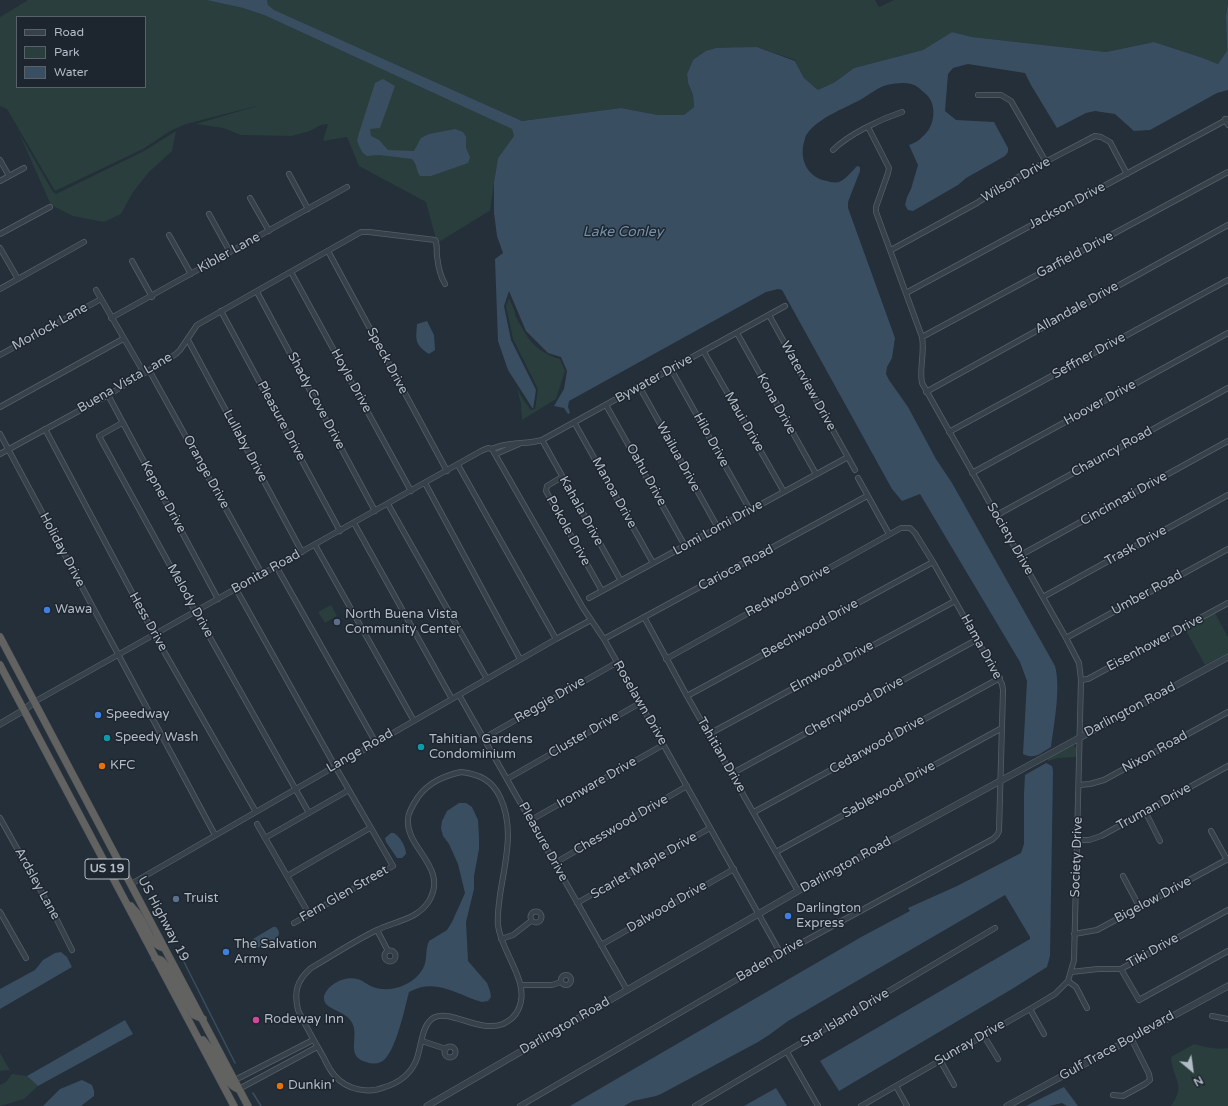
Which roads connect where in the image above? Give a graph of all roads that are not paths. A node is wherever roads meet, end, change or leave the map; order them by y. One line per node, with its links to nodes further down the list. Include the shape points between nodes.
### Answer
1 (978, 95): 8 (street, via 1001,95 1011,101)
2 (902, 112): 5 (street)
3 (1227, 119): 4 (street); 12 (street, Jackson Drive)
4 (1228, 125)
5 (868, 127): 6 (street, via 842,141); 26 (street, Society Drive, via 889,168 876,212)
6 (833, 150)
7 (0, 160): 13 (street)
8 (1046, 162): 12 (street, Wilson Drive, via 1095,136 1100,136 1110,142); 26 (street, Wilson Drive)
9 (24, 168): 13 (street)
10 (1228, 172): 47 (street, Garfield Drive)
11 (289, 174): 18 (street)
12 (1127, 174): 38 (street, Jackson Drive)
13 (9, 176): 14 (street)
14 (0, 181)
15 (347, 187): 18 (street, Kibler Lane)
16 (250, 198): 21 (street)
17 (50, 207): 22 (street)
18 (308, 209): 21 (street, Kibler Lane)
19 (209, 214): 28 (street)
20 (1228, 225): 57 (street, Allandale Drive)
21 (269, 231): 28 (street, Kibler Lane)
22 (0, 234)
23 (169, 235): 31 (street)
24 (84, 242): 32 (street)
25 (0, 248): 32 (street)
26 (891, 250): 38 (street, Society Drive)
27 (328, 251): 30 (street, Buena Vista Lane); 34 (street, Buena Vista Lane, via 361,232 434,240 437,243 436,253); 76 (street, Speck Drive)
28 (230, 252): 31 (street, Kibler Lane)
29 (132, 261): 39 (street)
30 (291, 272): 37 (street, Buena Vista Lane); 82 (street, Hoyle Drive)
31 (191, 274): 39 (street, Kibler Lane)
32 (18, 279): 35 (street)
33 (1228, 280): 64 (street, Seffner Drive)
34 (445, 284)
35 (0, 289)
36 (96, 290): 40 (street)
37 (257, 292): 42 (street, Buena Vista Lane); 88 (street, Shady Cove Drive)
38 (906, 293): 47 (street, Society Drive)
39 (152, 296): 44 (street, Kibler Lane)
40 (101, 300): 44 (street); 51 (street, Morlock Lane)
41 (785, 306): 43 (street, Bywater Drive)
42 (221, 311): 49 (street, Buena Vista Lane, via 197,325); 93 (street, Pleasure Drive)
43 (769, 315): 45 (street, Bywater Drive); 73 (street, Waterview Drive)
44 (111, 318): 48 (street)
45 (737, 333): 50 (street, Bywater Drive); 78 (street, Kona Drive)
46 (1228, 333): 77 (street, Hoover Drive)
47 (922, 337): 57 (street, Society Drive, via 924,350 921,378)
48 (123, 338): 54 (street); 60 (street)
49 (188, 340): 53 (street, Buena Vista Lane, via 176,354); 98 (street, Lullaby Drive)
50 (704, 352): 52 (street, Bywater Drive); 83 (street, Maui Drive)
51 (0, 355)
52 (671, 369): 55 (street, Bywater Drive); 87 (street, Hilo Drive)
53 (149, 370): 54 (street, Buena Vista Lane); 103 (street, Orange Drive)
54 (144, 373): 58 (street, Buena Vista Lane)
55 (639, 386): 59 (street, Bywater Drive); 91 (street, Wailua Drive)
56 (1228, 388): 89 (street, Chauncy Road)
57 (926, 392): 64 (street, Society Drive)
58 (108, 395): 62 (street, Kepner Drive); 63 (street, Buena Vista Lane)
59 (606, 405): 61 (street, Bywater Drive); 96 (street, Oahu Drive)
60 (0, 407)
61 (574, 422): 66 (street, Bywater Drive); 101 (street, Manoa Drive)
62 (122, 423): 109 (street, Kepner Drive); 112 (street, Melody Drive, via 99,436)
63 (45, 429): 70 (street, Buena Vista Lane); 115 (street, Hess Drive)
64 (949, 432): 77 (street, Society Drive)
65 (0, 434): 70 (street, Holiday Drive)
66 (542, 440): 68 (street, Bywater Drive); 79 (street, Kahala Drive)
67 (1228, 441): 99 (street, Cincinnati Drive)
68 (520, 443): 69 (street, Bywater Drive); 72 (street, Bywater Drive)
69 (492, 448): 72 (street); 74 (street, Bonita Road, via 481,451)
70 (8, 449): 71 (street, Buena Vista Lane); 121 (street, Holiday Drive)
71 (0, 454)
72 (496, 454): 114 (street, Roselawn Drive)
73 (848, 457): 75 (street, Waterview Drive); 78 (street, Lomi Lomi Drive)
74 (458, 465): 76 (street, Bonita Road); 118 (street)
75 (856, 470)
76 (447, 471): 81 (street, Bonita Road)
77 (972, 473): 89 (street, Society Drive)
78 (816, 474): 83 (street, Lomi Lomi Drive)
79 (562, 477): 104 (street, Kahala Drive); 106 (street, Pokole Drive, via 547,486 546,491)
80 (858, 478): 84 (street)
81 (425, 483): 82 (street, Bonita Road); 123 (street)
82 (411, 491): 86 (street, Bonita Road)
83 (784, 492): 87 (street, Lomi Lomi Drive)
84 (867, 496): 94 (street); 113 (street, Carioca Road)
85 (1228, 496): 107 (street, Trask Drive)
86 (388, 504): 88 (street, Bonita Road); 128 (street)
87 (750, 510): 91 (street, Lomi Lomi Drive)
88 (375, 511): 90 (street, Bonita Road)
89 (996, 515): 99 (street, Society Drive)
90 (354, 523): 93 (street, Bonita Road); 132 (street)
91 (718, 528): 96 (street, Lomi Lomi Drive)
92 (910, 528): 94 (street, Redwood Drive, via 901,528); 100 (street, Hama Drive)
93 (340, 531): 95 (street, Bonita Road)
94 (889, 534): 124 (street, Redwood Drive)
95 (315, 545): 98 (street, Bonita Road); 137 (street)
96 (685, 546): 101 (street, Lomi Lomi Drive)
97 (1228, 549): 117 (street, Umber Road)
98 (302, 552): 102 (street, Bonita Road)
99 (1019, 556): 107 (street, Society Drive)
100 (933, 562): 110 (street, Hama Drive); 131 (street, Beechwood Drive)
101 (653, 563): 104 (street, Lomi Lomi Drive)
102 (276, 566): 103 (street, Bonita Road); 143 (street)
103 (262, 574): 105 (street, Bonita Road)
104 (621, 581): 106 (street, Lomi Lomi Drive)
105 (236, 589): 109 (street, Bonita Road); 145 (street)
106 (602, 591): 108 (street, Lomi Lomi Drive)
107 (1043, 597): 117 (street, Society Drive)
108 (589, 598)
109 (218, 599): 112 (street, Bonita Road)
110 (955, 600): 120 (street, Hama Drive); 140 (street, Elmwood Drive)
111 (1228, 603): 129 (street, Eisenhower Drive, via 1088,679)
112 (195, 611): 115 (street, Bonita Road); 152 (street, Melody Drive)
113 (644, 618): 119 (street, Carioca Road); 124 (street, Tahitian Drive)
114 (591, 620): 118 (street, Lange Road); 119 (street, Roselawn Drive)
115 (154, 634): 121 (street, Bonita Road); 155 (street, Hess Drive)
116 (0, 637): 133 (highway, US Highway 19 / US 19)
117 (1066, 638): 129 (street, Society Drive, via 1079,663)
118 (556, 639): 123 (street, Lange Road)
119 (604, 639): 125 (street, Roselawn Drive)
120 (978, 640): 127 (street, Hama Drive); 147 (street, Cherrywood Drive)
121 (118, 654): 133 (street, Bonita Road); 164 (street, Holiday Drive)
122 (1228, 657): 142 (street, Darlington Road)
123 (520, 659): 128 (street, Lange Road)
124 (666, 659): 131 (street, Tahitian Drive)
125 (616, 663): 134 (street, Roselawn Drive); 141 (street, Reggie Drive)
126 (0, 665): 135 (highway, US Highway 19 / US 19)
127 (1000, 678): 139 (street, Hama Drive, via 1003,690); 157 (street, Cedarwood Drive)
128 (487, 679): 130 (street, Lange Road)
129 (1081, 680): 142 (street, Society Drive)
130 (459, 695): 132 (street, Lange Road); 141 (street, Pleasure Drive)
131 (687, 696): 140 (street, Tahitian Drive)
132 (452, 699): 137 (street, Lange Road)
133 (34, 702): 135 (street); 174 (highway, US Highway 19 / US 19)
134 (640, 703): 144 (street, Roselawn Drive); 148 (street, Cluster Drive)
135 (24, 710): 138 (street); 176 (highway, US Highway 19 / US 19)
136 (1228, 712): 150 (street, Nixon Road, via 1104,780)
137 (414, 721): 143 (street, Lange Road)
138 (0, 724)
139 (1002, 728): 149 (street, Hama Drive); 168 (street, Sablewood Drive)
140 (709, 734): 147 (street, Tahitian Drive)
141 (484, 738): 148 (street, Pleasure Drive)
142 (1080, 738): 149 (street, Darlington Road); 150 (street, Society Drive)
143 (376, 743): 145 (street, Lange Road)
144 (663, 745): 151 (street, Roselawn Drive); 159 (street, Ironware Drive)
145 (335, 766): 152 (street, Lange Road); 153 (street)
146 (1228, 766): 154 (street, Truman Drive)
147 (731, 774): 157 (street, Tahitian Drive)
148 (507, 779): 159 (street, Pleasure Drive)
149 (1001, 781): 175 (street, Darlington Road); 194 (street, Baden Drive, via 999,831 995,837)
150 (1079, 785): 166 (street, Society Drive)
151 (687, 786): 162 (street, Roselawn Drive); 170 (street, Chesswood Drive)
152 (296, 788): 155 (street, Lange Road); 156 (street, Melody Drive)
153 (349, 790): 156 (street); 161 (street)
154 (1145, 811): 166 (street, Truman Drive, via 1101,836); 167 (street)
155 (256, 812): 164 (street, Lange Road)
156 (309, 812): 165 (street)
157 (754, 812): 168 (street, Tahitian Drive)
158 (0, 818): 191 (street, Ardsley Lane, via 56,916)
159 (531, 820): 170 (street, Pleasure Drive)
160 (257, 824): 165 (street)
161 (370, 828): 172 (street); 181 (street, Fern Glen Street, via 393,866)
162 (710, 828): 171 (street, Roselawn Drive); 177 (street, Scarlet Maple Drive)
163 (1211, 831): 169 (street)
164 (215, 835): 174 (street, Lange Road)
165 (265, 838): 172 (street)
166 (1078, 840): 187 (street, Society Drive)
167 (1160, 840)
168 (776, 852): 175 (street, Tahitian Drive)
169 (1227, 860): 178 (street, Bigelow Drive)
170 (555, 863): 177 (street, Pleasure Drive)
171 (734, 869): 182 (street, Roselawn Drive); 189 (street, Dalwood Drive)
172 (287, 876): 181 (street)
173 (1123, 876): 178 (street)
174 (131, 884): 190 (highway, US Highway 19 / US 19)
175 (798, 891): 182 (street, Darlington Road)
176 (121, 895): 190 (highway, via 139,916 154,943); 196 (highway, US Highway 19 / US 19)
177 (578, 903): 189 (street, Pleasure Drive)
178 (1140, 908): 187 (street, Bigelow Drive, via 1097,930)
179 (1228, 910): 197 (street, Tiki Drive)
180 (0, 912): 195 (street)
181 (309, 914): 184 (street, Fern Glen Street)
182 (758, 914): 194 (street, Roselawn Drive); 203 (street, Darlington Road)
183 (531, 921): 188 (street, via 513,935)
184 (294, 923)
185 (995, 928): 219 (street, Star Island Drive)
186 (377, 930): 188 (street, via 414,916 428,902 433,890 432,872 411,836 408,819 416,800 426,788 443,777 462,772 480,776 491,784 506,814 507,848 497,919); 192 (street); 213 (street, via 311,968 300,980 296,999 298,1010)
187 (1074, 934): 198 (street, Society Drive)
188 (501, 939): 201 (street)
189 (601, 945): 203 (street, Pleasure Drive)
190 (164, 948): 208 (highway, US Highway 19 / US 19)
191 (72, 950)
192 (388, 951)
193 (1228, 951): 197 (street, via 1139,1000)
194 (781, 954): 230 (street, Baden Drive)
195 (26, 958)
196 (155, 958): 208 (highway, via 165,963 194,1015); 209 (highway, US Highway 19 / US 19)
197 (1121, 968): 198 (street, Tiki Drive)
198 (1072, 972): 199 (street, Sunray Drive)
199 (1068, 981): 204 (street, via 1076,987); 205 (street, Sunray Drive, via 1054,994)
200 (561, 982): 201 (street, via 552,986)
201 (521, 985): 214 (street, via 519,1008 514,1017 506,1022 484,1026 437,1017 426,1025)
202 (1228, 986): 212 (street, Gulf Trace Boulevard)
203 (627, 990): 229 (street, Darlington Road)
204 (1087, 1008)
205 (1030, 1009): 210 (street); 211 (street, Sunray Drive)
206 (1212, 1016): 207 (street)
207 (1228, 1018)
208 (203, 1019): 222 (highway, US Highway 19 / US 19)
209 (192, 1027): 225 (highway, via 213,1052 228,1079); 227 (highway, US Highway 19 / US 19)
210 (1044, 1034)
211 (984, 1036): 220 (street); 221 (street, Sunray Drive)
212 (1131, 1038): 226 (street, via 1150,1080 1123,1096); 235 (street, Gulf Trace Boulevard)
213 (313, 1040): 215 (street); 216 (street)
214 (422, 1041): 216 (street, via 416,1060 408,1073 393,1084 373,1090 355,1088 339,1080); 217 (street)
215 (303, 1045): 218 (street); 222 (street)
216 (317, 1047): 218 (street)
217 (446, 1049)
218 (308, 1052): 225 (street)
219 (787, 1052): 231 (street, Star Island Drive); 232 (street)
220 (998, 1059)
221 (940, 1060): 223 (street); 224 (street, Sunray Drive)
222 (235, 1080): 225 (highway, US Highway 19 / US 19)
223 (954, 1085)
224 (896, 1086): 233 (street, Sunray Drive); 234 (street)
225 (239, 1089): 228 (highway, US Highway 19 / US 19)
226 (1114, 1095)
227 (234, 1106)
228 (248, 1106)
229 (427, 1106)
230 (520, 1106)
231 (695, 1106)
232 (818, 1106)
233 (861, 1106)
234 (907, 1106)
235 (1007, 1106)

